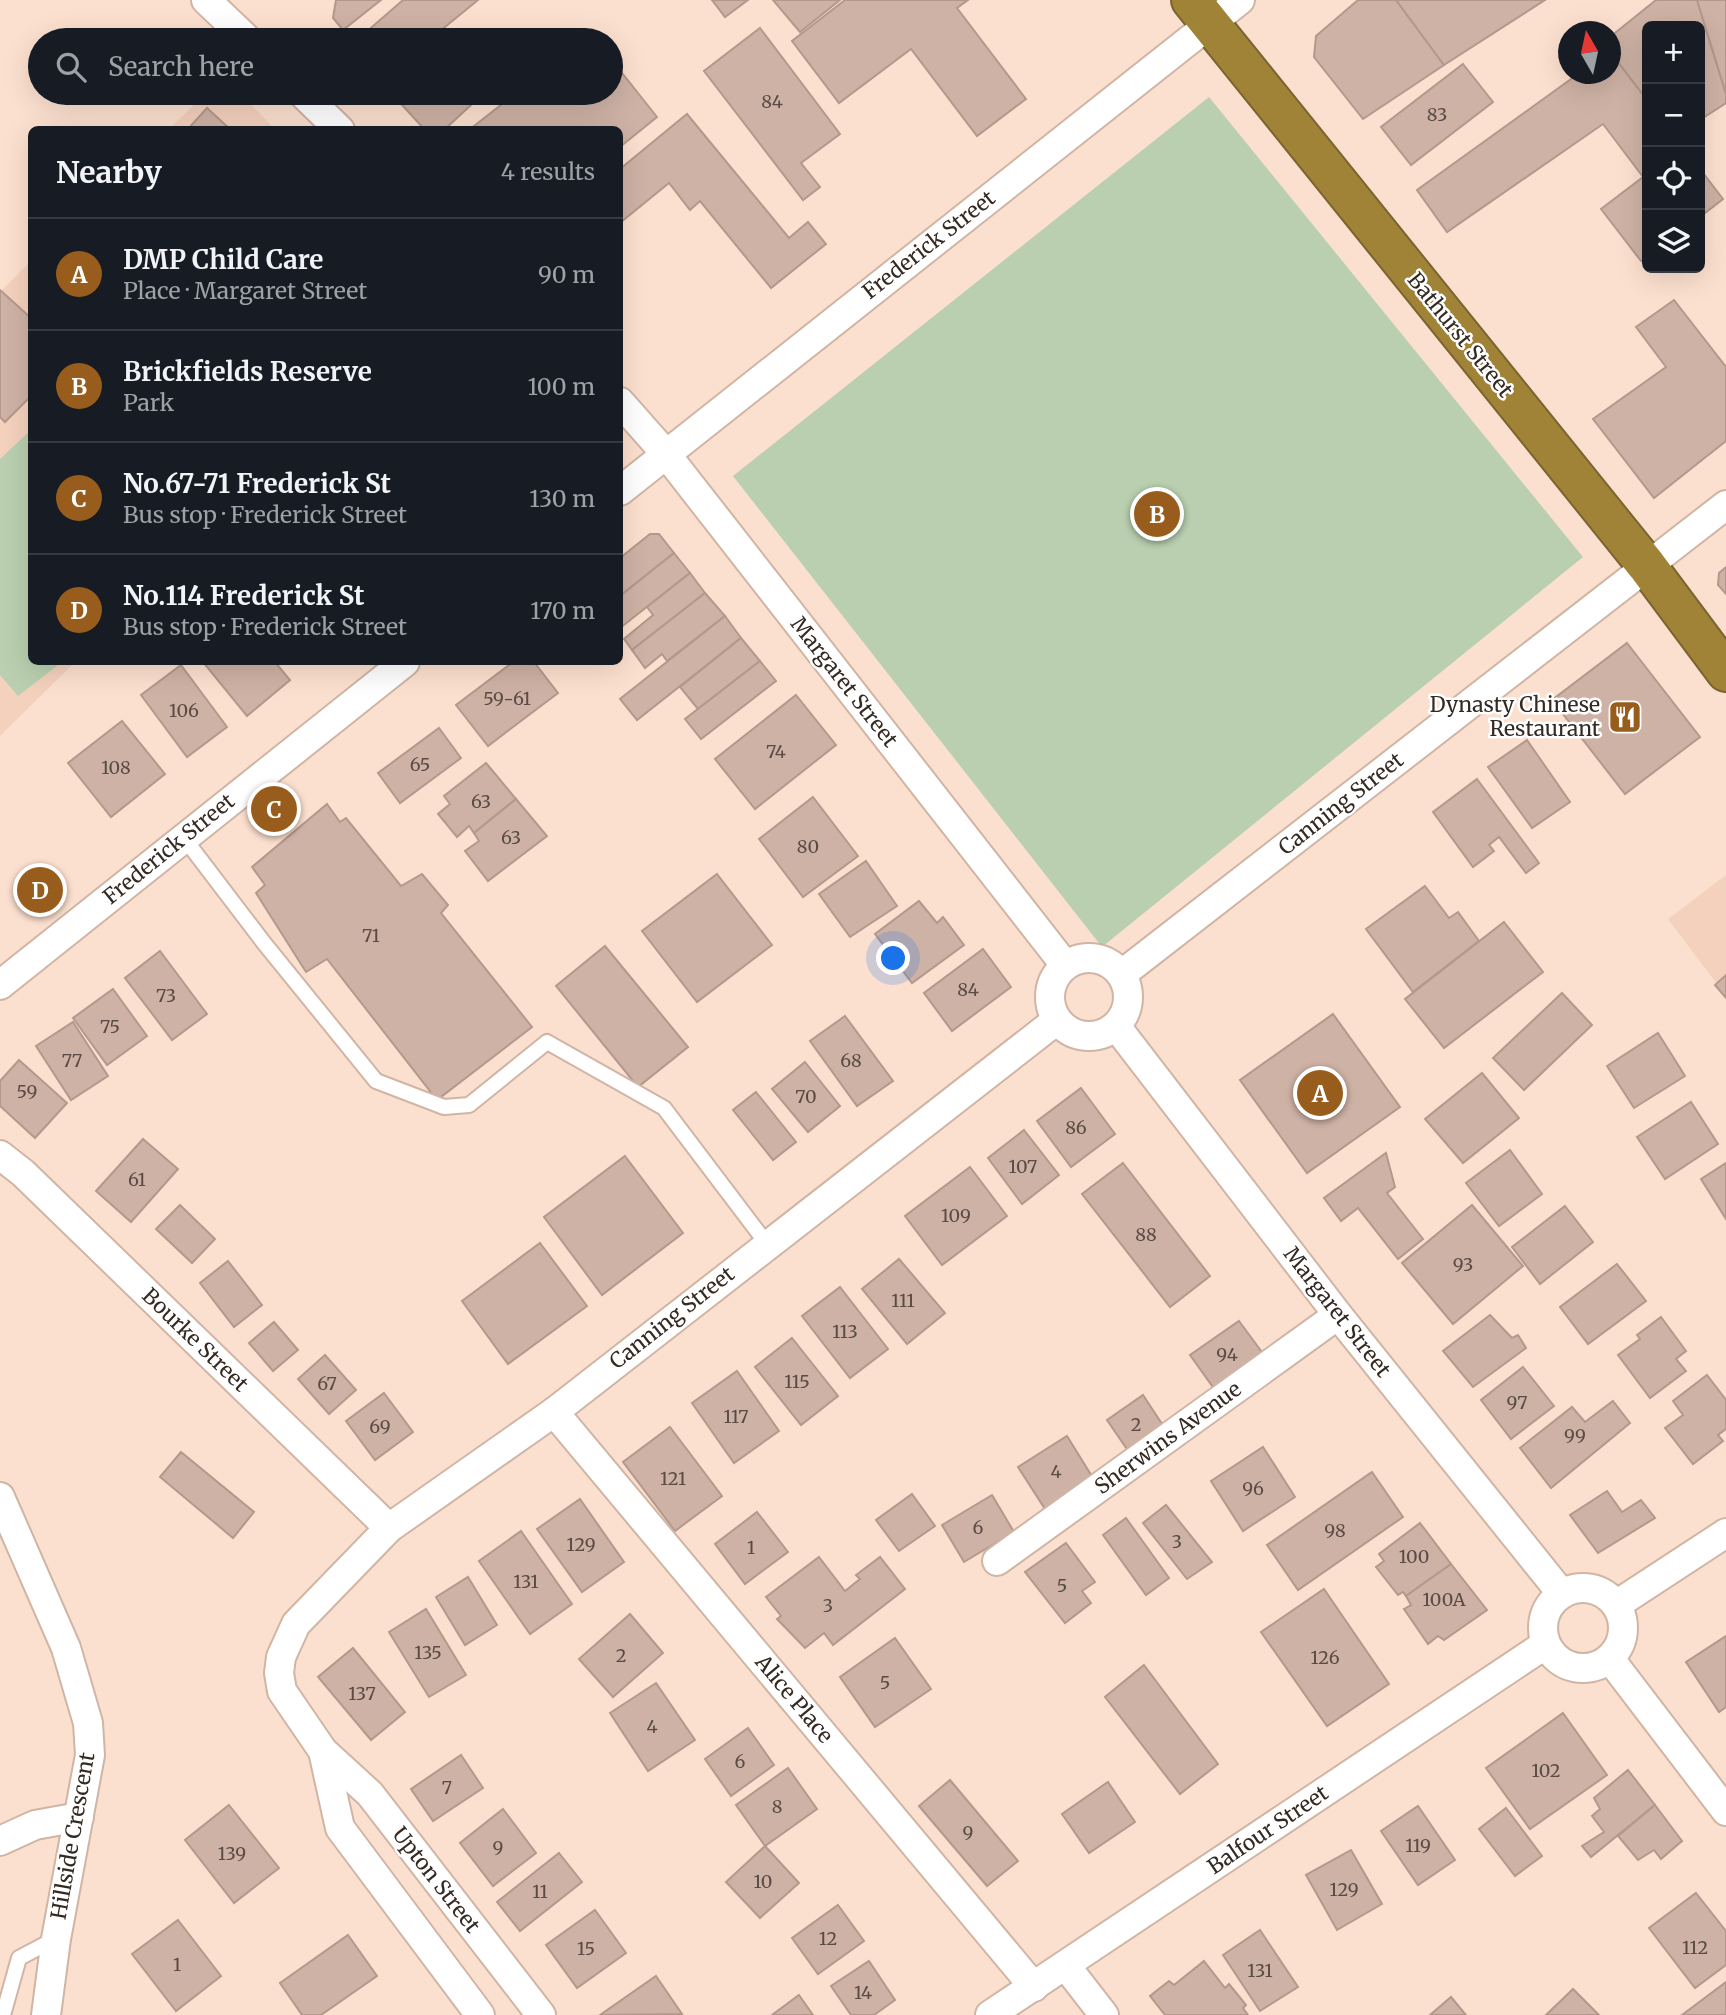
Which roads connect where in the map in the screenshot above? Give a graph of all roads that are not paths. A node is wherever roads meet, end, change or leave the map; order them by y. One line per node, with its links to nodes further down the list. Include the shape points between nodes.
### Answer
1 (206, 0): 4 (street)
2 (1240, 0): 3 (street, Frederick Street)
3 (1200, 12): 8 (street, Frederick Street); 11 (highway, Bathurst Street)
4 (235, 28)
5 (314, 105): 6 (street)
6 (336, 126)
7 (623, 404): 8 (street, Margaret Street)
8 (666, 454): 9 (street, Frederick Street); 15 (street, Margaret Street)
9 (623, 489)
10 (1726, 505): 11 (street, Canning Street)
11 (1647, 566): 13 (highway, Bathurst Street); 16 (street, Canning Street)
12 (401, 665): 14 (street, Frederick Street)
13 (1726, 672)
14 (184, 838): 17 (street, Frederick Street); 21 (lane, via 376,1081 444,1107 469,1105 547,1042 664,1108)
15 (1065, 965): 16 (street, via 1089,958 1113,965); 18 (street, via 1049,997)
16 (1122, 974): 19 (street, via 1129,996 1124,1018)
17 (0, 985)
18 (1057, 1020): 19 (street, via 1078,1036 1092,1037); 21 (street, Canning Street)
19 (1116, 1026): 22 (street, Margaret Street)
20 (0, 1155): 25 (street, Bourke Street)
21 (768, 1244): 23 (street, Canning Street)
22 (1338, 1315): 28 (street, Sherwins Avenue); 29 (street, Margaret Street)
23 (554, 1412): 25 (street, Canning Street); 40 (street, Alice Place)
24 (0, 1497): 26 (street, Hillside Crescent)
25 (389, 1528): 31 (street, Canning Street)
26 (8, 1533): 36 (street, Hillside Crescent, via 66,1648 88,1723 90,1755)
27 (1726, 1533): 30 (street)
28 (997, 1561)
29 (1562, 1594): 30 (street, via 1585,1588 1607,1596); 32 (street, via 1547,1611)
30 (1616, 1605): 33 (street, via 1622,1639)
31 (296, 1625): 34 (street, Upton Street, via 281,1657 282,1691)
32 (1546, 1644): 33 (street, via 1574,1668); 39 (street, Balfour Street)
33 (1609, 1659): 35 (street)
34 (323, 1751): 43 (street, Upton Street, via 340,1828); 44 (street, Upton Street, via 370,1794)
35 (1726, 1811)
36 (79, 1817): 37 (street, via 35,1825); 38 (street, Hillside Crescent)
37 (0, 1840)
38 (56, 1939): 41 (lane, Hillside Crescent, via 19,1958); 42 (street, Hillside Crescent)
39 (1066, 1966): 40 (street, Balfour Street); 46 (street)
40 (1034, 1987): 45 (street, Balfour Street)
41 (3, 2015)
42 (46, 2015)
43 (480, 2015)
44 (541, 2015)
45 (990, 2015)
46 (1104, 2015)

